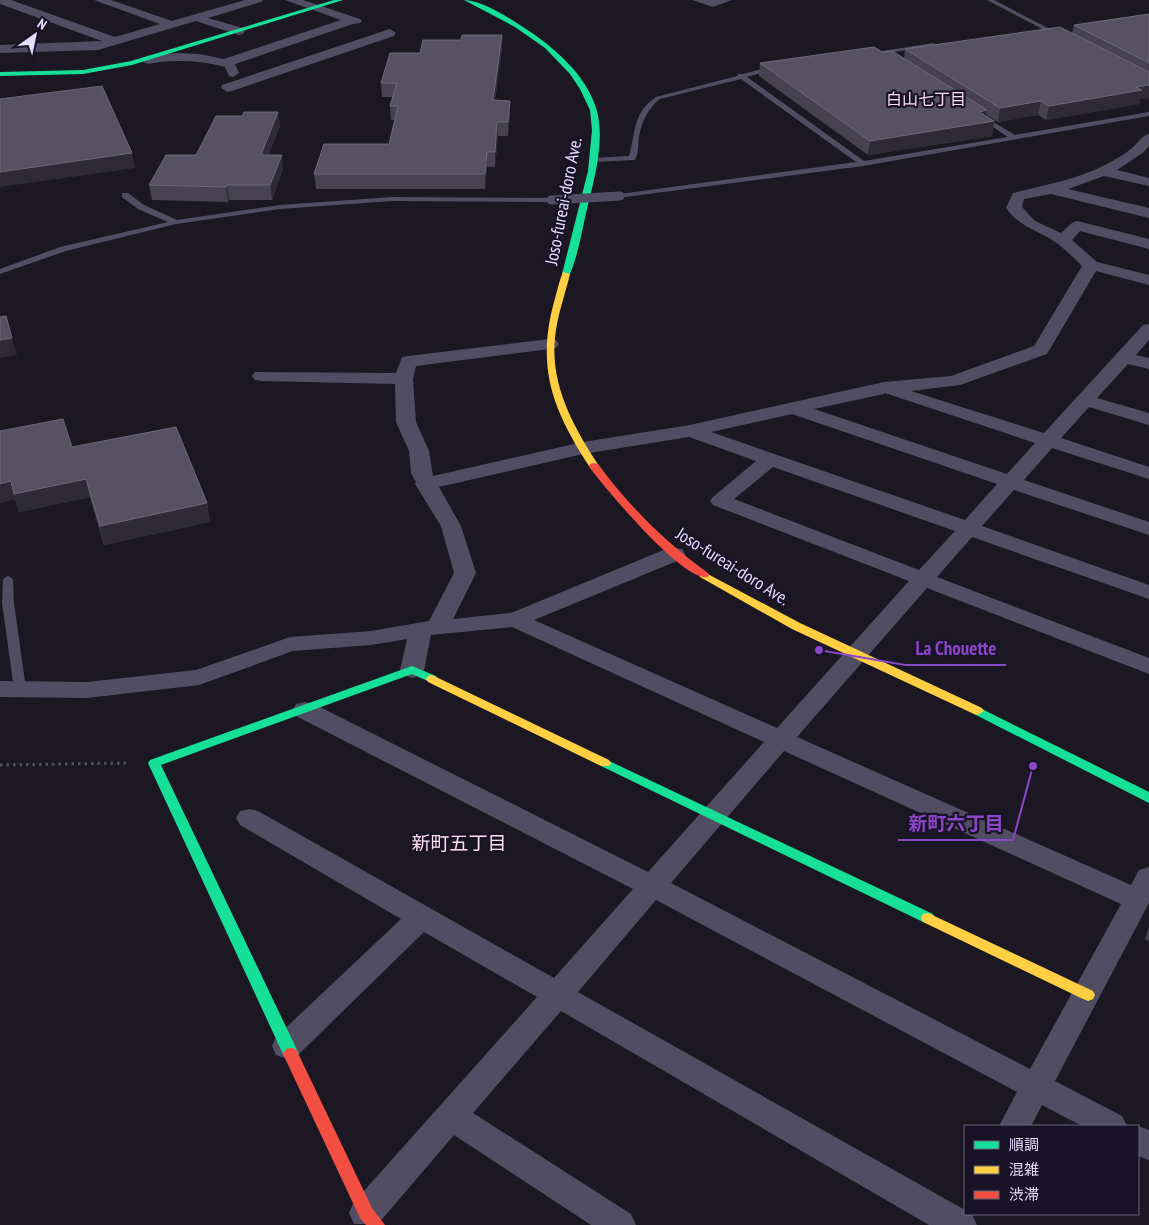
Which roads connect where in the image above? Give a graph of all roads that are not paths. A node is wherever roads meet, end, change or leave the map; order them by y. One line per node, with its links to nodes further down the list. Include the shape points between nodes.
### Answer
1 (0, 0): 21 (street)
2 (100, 0): 15 (street)
3 (257, 0): 12 (street)
4 (290, 0): 11 (street)
5 (340, 0): 11 (street)
6 (467, 0): 39 (street, Joso-fureai-doro Ave., via 522,28 550,47 569,68 594,112)
7 (698, 0): 8 (street, via 713,4)
8 (726, 0)
9 (990, 0): 16 (lane)
10 (207, 3): 12 (street)
11 (315, 8): 14 (street); 17 (street)
12 (225, 9): 13 (street)
13 (197, 18): 15 (street); 17 (street)
14 (353, 20): 29 (street); 29 (street, via 390,33 227,88 233,72)
15 (173, 25): 21 (street)
16 (1046, 29): 18 (lane); 20 (lane)
17 (239, 31): 28 (street)
18 (1037, 31)
19 (0, 36): 23 (street, via 7,39)
20 (1064, 38)
21 (117, 42): 24 (street, via 98,46)
22 (939, 44): 25 (lane)
23 (0, 48): 24 (street)
24 (35, 48): 31 (street)
25 (881, 52): 26 (lane); 27 (lane)
26 (862, 54)
27 (889, 57)
28 (147, 60): 29 (street, via 182,57); 31 (street, via 83,72)
29 (225, 63)
30 (782, 66): 33 (lane)
31 (18, 73): 32 (street)
32 (0, 74)
33 (740, 75): 39 (lane, via 650,102 636,137 636,151 632,158); 40 (lane)
34 (973, 111): 36 (lane)
35 (1149, 114): 36 (lane)
36 (1015, 138): 40 (lane)
37 (1149, 138): 38 (street)
38 (1143, 153): 41 (street)
39 (593, 160): 53 (street, Joso-fureai-doro Ave.)
40 (862, 164): 46 (lane, bridge, via 620,196 551,200 346,201)
41 (1102, 171): 42 (street); 43 (street)
42 (1149, 182)
43 (1054, 190): 45 (street); 47 (street, via 1018,196 1014,208 1030,224)
44 (126, 195): 46 (lane, via 141,207)
45 (1149, 213)
46 (176, 222): 50 (lane, via 64,249)
47 (1063, 240): 48 (street, via 1077,226); 49 (street)
48 (1149, 244)
49 (1091, 265): 51 (street); 58 (street, via 1041,350 954,382)
50 (0, 272)
51 (1149, 280)
52 (1149, 329): 54 (street)
53 (550, 344): 57 (street, via 408,361); 64 (street, Joso-fureai-doro Ave., via 558,398)
54 (1124, 357): 55 (street); 59 (street)
55 (1149, 364)
56 (260, 376): 57 (street)
57 (404, 379): 68 (street, via 406,422 419,451)
58 (884, 388): 60 (street); 63 (street)
59 (1085, 400): 61 (street); 63 (street)
60 (791, 408): 62 (street); 67 (street)
61 (1149, 419)
62 (690, 431): 64 (street); 65 (street)
63 (1048, 440): 66 (street); 67 (street)
64 (583, 448): 68 (street); 71 (street, Joso-fureai-doro Ave., via 607,485)
65 (769, 460): 69 (street); 72 (street, via 720,501)
66 (1149, 473)
67 (1011, 482): 69 (street); 70 (street)
68 (425, 484): 76 (street, via 451,526 465,573)
69 (968, 528): 72 (street); 74 (street)
70 (1149, 529)
71 (674, 554): 75 (street); 77 (street, Joso-fureai-doro Ave., via 797,626)
72 (924, 578): 77 (street); 78 (street)
73 (8, 579): 80 (lane)
74 (1149, 592)
75 (515, 620): 76 (street); 82 (street)
76 (429, 628): 79 (street); 80 (street, via 371,638 290,644 199,677 87,690)
77 (856, 654): 82 (street); 83 (street, Joso-fureai-doro Ave.)
78 (1149, 666)
79 (412, 670): 81 (street); 84 (street)
80 (10, 689)
81 (305, 710): 86 (street); 91 (street, via 154,763)
82 (780, 740): 84 (street); 87 (street)
83 (1149, 798)
84 (713, 816): 86 (street); 90 (street)
85 (250, 818): 88 (street)
86 (652, 886): 89 (street); 92 (street)
87 (1142, 888): 90 (street)
88 (422, 916): 89 (street); 91 (street)
89 (558, 994): 93 (street); 98 (street)
90 (1088, 995): 92 (street)
91 (287, 1046): 96 (street)
92 (1037, 1088): 94 (street); 95 (street)
93 (451, 1116): 96 (street); 97 (street)
94 (1017, 1125)
95 (1109, 1125)
96 (372, 1219)
97 (619, 1225)
98 (960, 1225)

